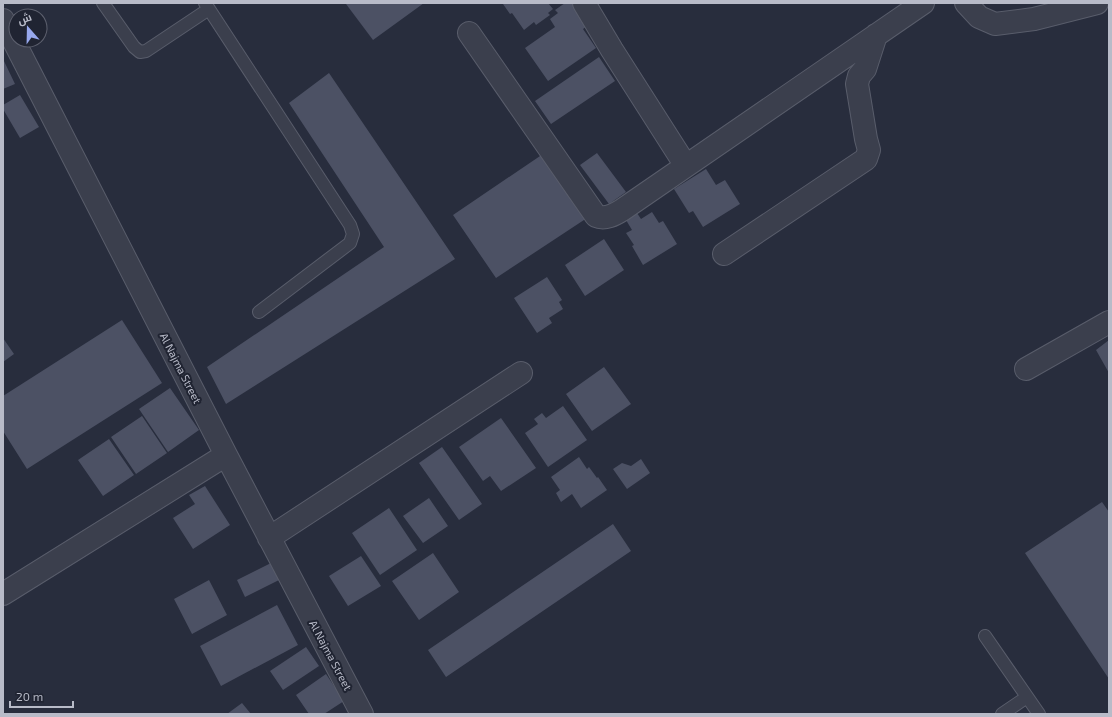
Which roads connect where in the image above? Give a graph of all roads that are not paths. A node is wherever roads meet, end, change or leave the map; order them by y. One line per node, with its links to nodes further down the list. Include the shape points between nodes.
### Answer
1 (103, 3): 6 (lane, via 134,48 140,52 146,51)
2 (584, 3): 10 (street)
3 (923, 3): 9 (street)
4 (966, 3): 5 (street, via 979,17 995,24 1034,19)
5 (1097, 3)
6 (207, 6): 12 (lane, via 350,226 352,234 350,243)
7 (3, 20): 16 (street, Al Najma Street)
8 (469, 33): 10 (street, via 596,216 601,218 613,215)
9 (876, 35): 10 (street); 11 (street, via 865,69 857,84 869,150 866,159)
10 (686, 166)
11 (724, 254)
12 (259, 312)
13 (1109, 322): 14 (street)
14 (1026, 369)
15 (521, 374): 17 (street)
16 (226, 455): 17 (street, Al Najma Street); 18 (street)
17 (268, 538): 21 (street, Al Najma Street)
18 (3, 594)
19 (985, 636): 20 (lane)
20 (1027, 697): 22 (lane); 23 (lane)
21 (362, 714)
22 (1002, 714)
23 (1039, 714)

